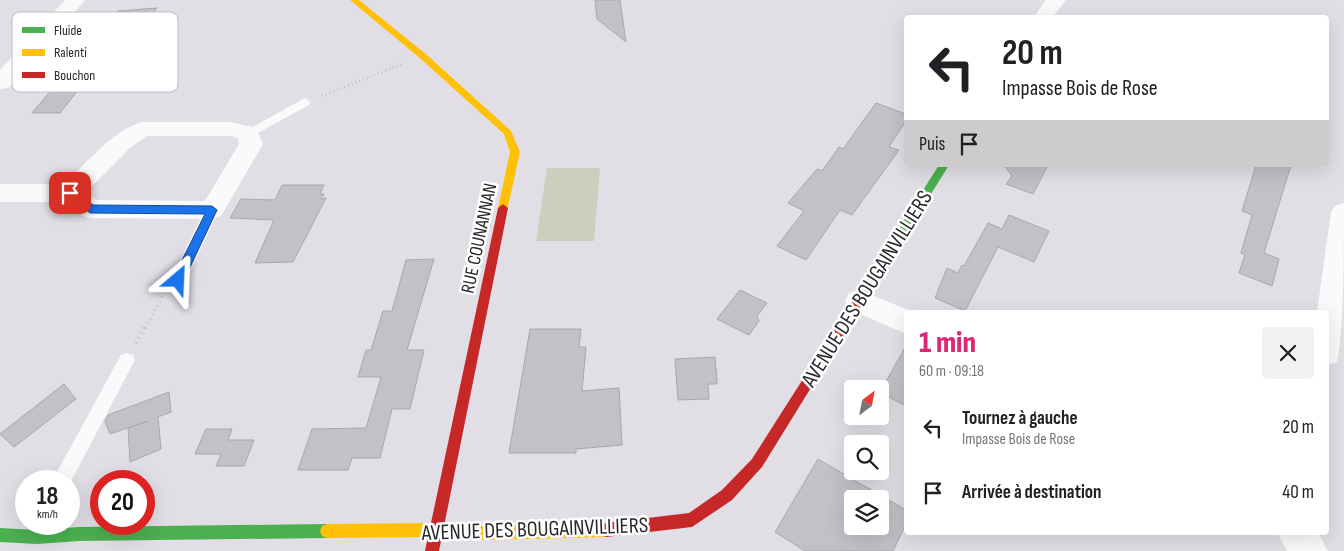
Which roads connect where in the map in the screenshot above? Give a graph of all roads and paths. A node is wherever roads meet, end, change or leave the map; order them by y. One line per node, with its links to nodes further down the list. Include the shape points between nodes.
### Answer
1 (75, 0): 4 (street)
2 (354, 0): 6 (street, RUE COUNANNAN)
3 (1056, 0): 5 (street)
4 (64, 12)
5 (1044, 15)
6 (424, 56): 9 (path); 22 (street, RUE COUNANNAN, via 508,133 516,152)
7 (12, 70): 8 (street)
8 (0, 83)
9 (305, 102): 10 (lane)
10 (248, 132): 12 (street, via 142,129 122,143); 14 (street, via 251,144)
11 (943, 167): 17 (street, AVENUE DES BOUGAINVILLIERS)
12 (70, 193): 13 (street); 14 (street, via 90,209)
13 (0, 194)
14 (212, 210): 16 (lane)
15 (1344, 212): 19 (street)
16 (178, 280): 20 (path, via 161,295)
17 (859, 301): 18 (street); 22 (street, AVENUE DES BOUGAINVILLIERS, via 757,462 726,495 692,520 621,530 484,533)
18 (904, 321)
19 (1329, 330)
20 (127, 360): 21 (lane)
21 (67, 470)
22 (435, 530): 25 (street, AVENUE DES BOUGAINVILLIERS); 26 (street, RUE COUNANNAN)
23 (0, 535): 25 (street, AVENUE DES BOUGAINVILLIERS)
24 (1297, 535): 27 (street)
25 (36, 537)
26 (432, 551)
27 (1310, 551)

